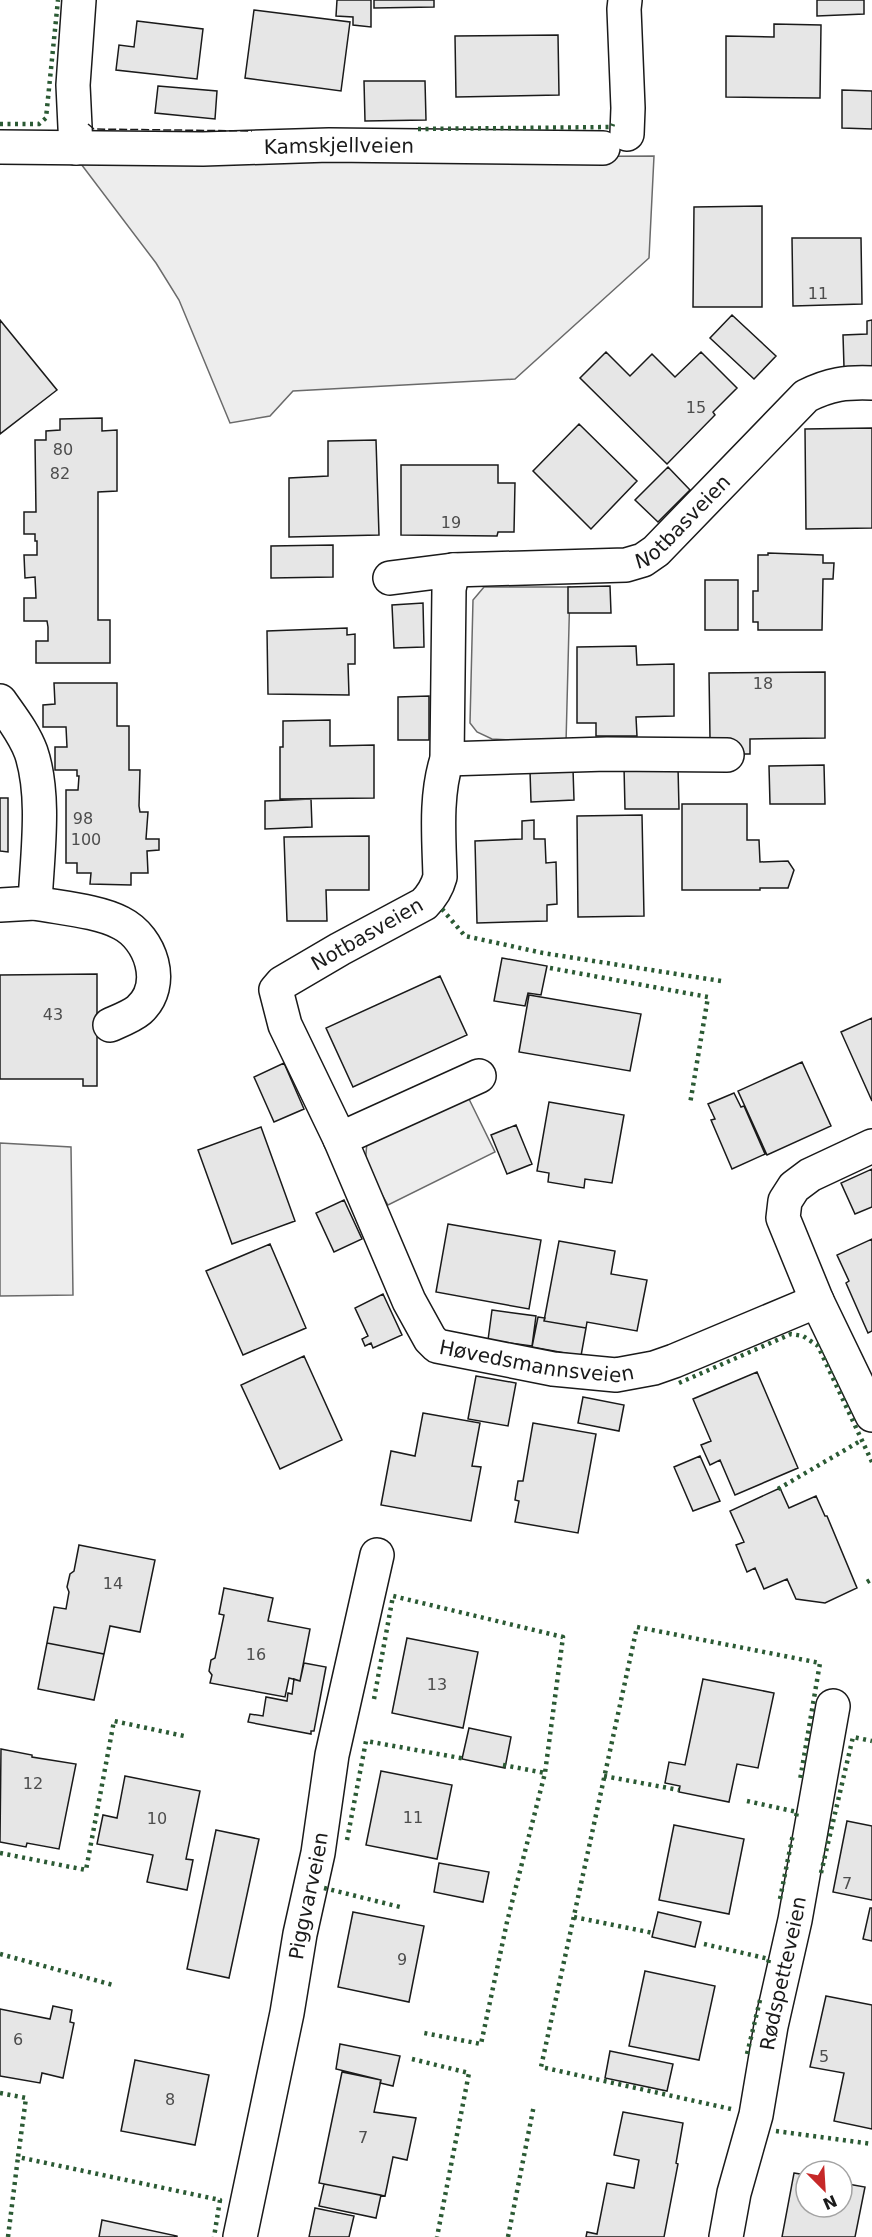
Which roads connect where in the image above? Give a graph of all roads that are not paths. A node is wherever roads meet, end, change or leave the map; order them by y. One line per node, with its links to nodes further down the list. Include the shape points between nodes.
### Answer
1 (79, 0): 4 (street, via 73,85)
2 (625, 0): 4 (street, Kamskjellveien, via 628,108 615,141)
3 (0, 147): 4 (street, Kamskjellveien)
4 (76, 148)
5 (872, 382): 6 (street, Notbasveien, via 843,382 806,396 643,560 626,565)
6 (453, 570): 7 (street, Notbasveien); 10 (street, Notbasveien, via 449,589)
7 (390, 579)
8 (0, 700): 11 (street, via 30,751 34,766 38,796)
9 (727, 755): 10 (street)
10 (447, 759): 13 (street, Notbasveien, via 439,810 440,877 432,895 424,904 340,949)
11 (35, 903): 12 (street); 14 (street, via 121,922 144,942 153,978 149,995 139,1010)
12 (0, 905)
13 (276, 990): 16 (street, Høvedsmannsveien, via 285,1025)
14 (110, 1025)
15 (479, 1076): 16 (street)
16 (340, 1139): 18 (street, Høvedsmannsveien, via 409,1301 437,1346 553,1370 616,1375 674,1361)
17 (872, 1146): 18 (street, via 810,1175 794,1187 785,1201 783,1218)
18 (817, 1301): 19 (street)
19 (872, 1415)
20 (377, 1555): 22 (street, Piggvarveien, via 332,1755 318,1853)
21 (833, 1707): 23 (street, Rødspetteveien, via 756,2115)
22 (240, 2237)
23 (726, 2237)

